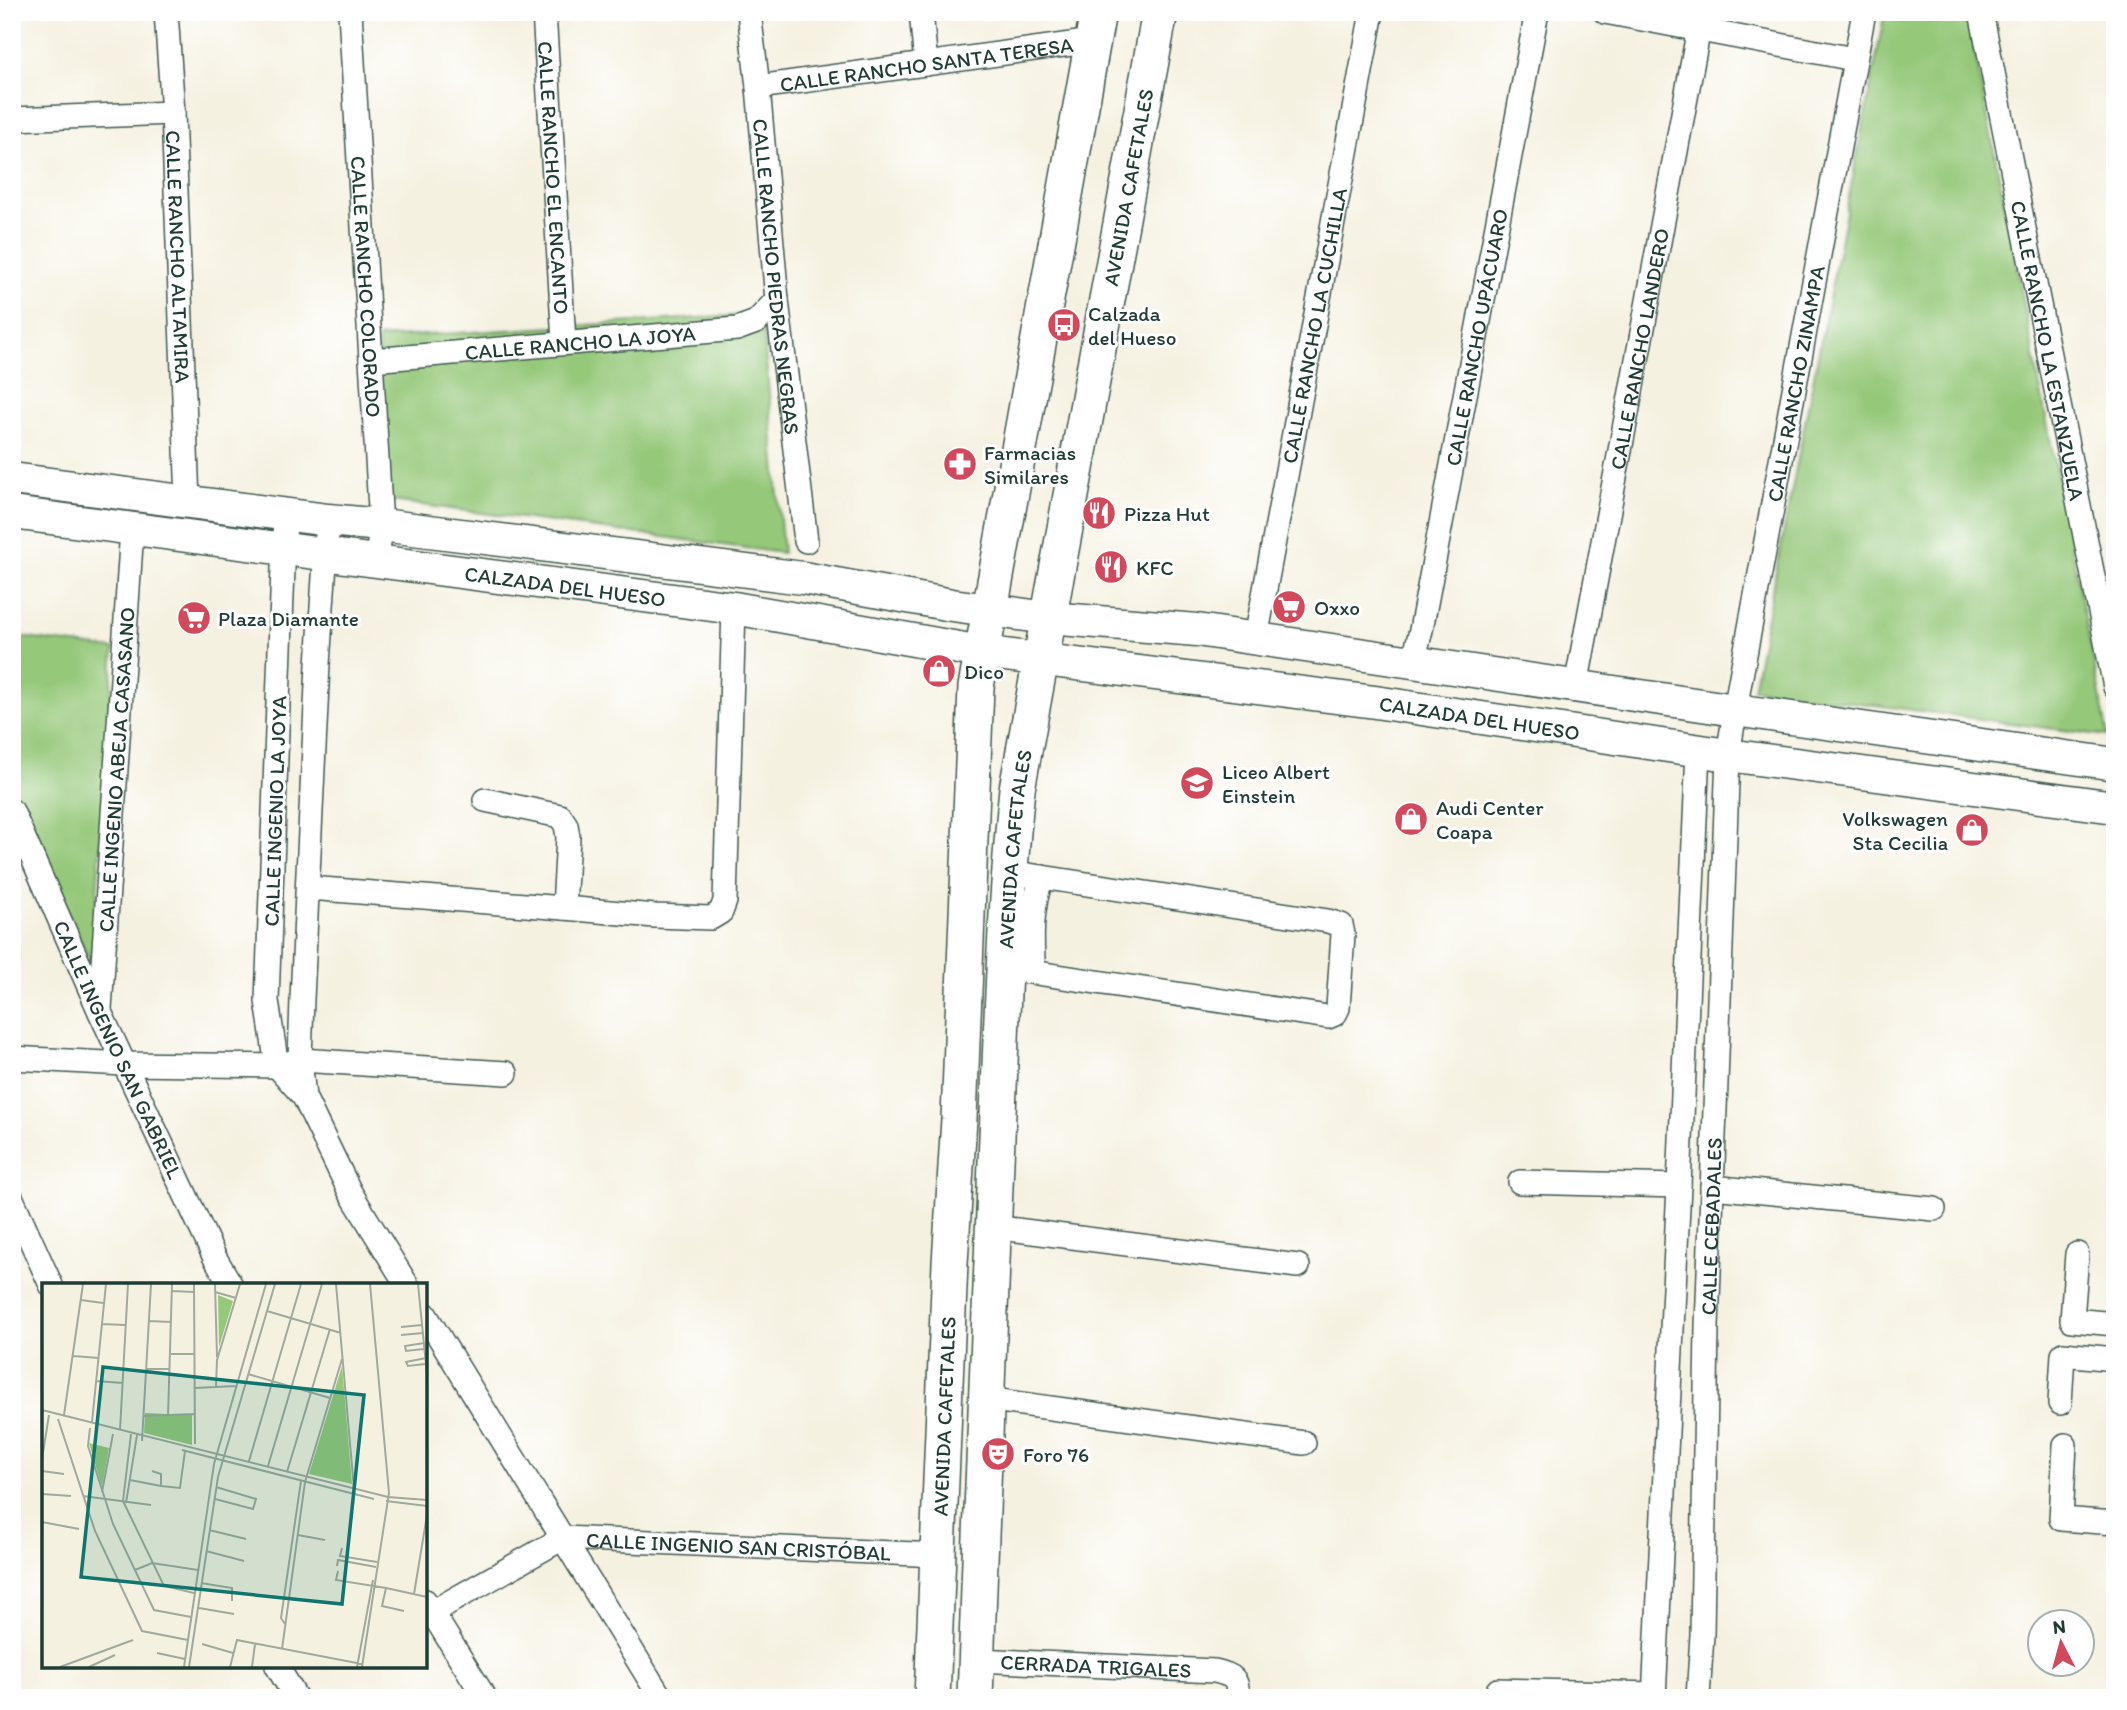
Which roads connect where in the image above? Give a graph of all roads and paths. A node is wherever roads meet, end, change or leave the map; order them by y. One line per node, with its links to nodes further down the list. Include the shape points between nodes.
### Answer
1 (166, 12): 17 (street, CALLE RANCHO ALTAMIRA)
2 (350, 12): 21 (street, CALLE RANCHO COLORADO)
3 (544, 12): 20 (street, CALLE RANCHO EL ENCANTO)
4 (749, 12): 16 (street, CALLE RANCHO PIEDRAS NEGRAS)
5 (921, 12): 15 (street)
6 (1160, 12): 35 (main road, AVENIDA CAFETALES)
7 (1371, 12): 36 (street, CALLE RANCHO LA CUCHILLA)
8 (1537, 12): 39 (street, CALLE RANCHO UPÁCUARO)
9 (1605, 12): 12 (street)
10 (1864, 12): 14 (street, CALLE RANCHO ZINAMPA)
11 (1980, 12): 41 (street, CALLE RANCHO LA ESTANZUELA)
12 (1700, 21): 14 (street); 40 (street, CALLE RANCHO LANDERO)
13 (1096, 27): 15 (street, CALLE RANCHO SANTA TERESA); 34 (main road, AVENIDA CAFETALES)
14 (1854, 59): 42 (street, CALLE RANCHO ZINAMPA)
15 (926, 64): 16 (street, CALLE RANCHO SANTA TERESA)
16 (758, 87): 19 (street, CALLE RANCHO PIEDRAS NEGRAS)
17 (173, 113): 18 (street); 23 (street, CALLE RANCHO ALTAMIRA)
18 (12, 119)
19 (777, 300): 20 (street, CALLE RANCHO LA JOYA, via 755,321 737,329); 29 (street, CALLE RANCHO PIEDRAS NEGRAS)
20 (564, 342): 21 (street, CALLE RANCHO LA JOYA)
21 (371, 359): 27 (street, CALLE RANCHO COLORADO)
22 (12, 479): 23 (main road, CALZADA DEL HUESO)
23 (188, 501): 25 (main road, CALZADA DEL HUESO)
24 (12, 513): 28 (main road, CALZADA DEL HUESO)
25 (285, 514): 26 (main road, CALZADA DEL HUESO); 30 (street, CALLE INGENIO LA JOYA)
26 (328, 520): 27 (main road, CALZADA DEL HUESO); 31 (street, CALLE INGENIO LA JOYA)
27 (381, 525): 32 (street, CALLE RANCHO COLORADO); 34 (main road, CALZADA DEL HUESO, via 803,578)
28 (132, 529): 30 (main road, CALZADA DEL HUESO); 55 (street, CALLE INGENIO ABEJA CASASANO)
29 (806, 541)
30 (284, 549): 31 (main road, CALZADA DEL HUESO); 59 (street, CALLE INGENIO LA JOYA, via 267,1001)
31 (327, 554): 32 (main road, CALZADA DEL HUESO); 52 (street, CALLE INGENIO LA JOYA)
32 (377, 560): 33 (main road, CALZADA DEL HUESO)
33 (734, 608): 37 (main road, CALZADA DEL HUESO); 53 (street, via 725,901 721,912 711,918)
34 (989, 610): 35 (main road, CALZADA DEL HUESO); 37 (main road, AVENIDA CAFETALES)
35 (1048, 618): 36 (main road, CALZADA DEL HUESO); 38 (main road, AVENIDA CAFETALES)
36 (1256, 638): 39 (main road, CALZADA DEL HUESO)
37 (982, 652): 38 (main road, CALZADA DEL HUESO); 82 (main road, AVENIDA CAFETALES, via 976,687)
38 (1040, 660): 43 (main road, CALZADA DEL HUESO, via 1376,702); 50 (main road, AVENIDA CAFETALES, via 1017,789)
39 (1413, 662): 40 (main road, CALZADA DEL HUESO)
40 (1576, 687): 42 (main road, CALZADA DEL HUESO)
41 (2115, 687)
42 (1735, 710): 44 (street, CALLE RANCHO ZINAMPA); 45 (main road, CALZADA DEL HUESO)
43 (1698, 750): 44 (main road, CALZADA DEL HUESO); 49 (street)
44 (1728, 755): 47 (main road, CALZADA DEL HUESO); 51 (street, CALLE CEBADALES)
45 (2115, 764)
46 (485, 800): 53 (street, via 560,816 568,837)
47 (2115, 807)
48 (12, 811): 55 (street, CALLE INGENIO SAN GABRIEL)
49 (1692, 872): 51 (street); 63 (street)
50 (1026, 874): 54 (main road, AVENIDA CAFETALES); 54 (street, via 1341,925 1338,1008 1328,1017)
51 (1724, 874): 64 (street, CALLE CEBADALES)
52 (309, 888): 53 (street); 57 (street, CALLE INGENIO LA JOYA)
53 (564, 908)
54 (1020, 970): 67 (main road, AVENIDA CAFETALES)
55 (100, 1012): 58 (street, CALLE INGENIO SAN GABRIEL)
56 (12, 1058): 58 (street)
57 (300, 1060): 59 (street); 60 (street); 61 (street, CALLE INGENIO LA JOYA)
58 (124, 1064): 59 (street); 71 (street, CALLE INGENIO SAN GABRIEL)
59 (277, 1066): 61 (street, CALLE INGENIO LA JOYA)
60 (506, 1073)
61 (304, 1097): 72 (street, CALLE INGENIO LA JOYA, via 350,1192)
62 (1520, 1182): 63 (street)
63 (1679, 1186): 87 (street)
64 (1712, 1186): 66 (street); 94 (street, CALLE CEBADALES)
65 (12, 1199): 70 (street)
66 (1934, 1209)
67 (993, 1227): 69 (street); 76 (main road, AVENIDA CAFETALES)
68 (2077, 1254): 74 (street, via 2071,1320)
69 (1298, 1266)
70 (50, 1283)
71 (230, 1283)
72 (406, 1283)
73 (427, 1317): 81 (street)
74 (2115, 1324)
75 (2115, 1359): 77 (street, via 2063,1353)
76 (986, 1399): 78 (street); 84 (main road, AVENIDA CAFETALES)
77 (2060, 1403)
78 (1304, 1443)
79 (2066, 1445): 80 (street, via 2061,1519)
80 (2115, 1523)
81 (563, 1538): 82 (street, CALLE INGENIO SAN CRISTÓBAL); 83 (street, CALLE INGENIO SAN CRISTÓBAL); 90 (street)
82 (938, 1555): 91 (main road, AVENIDA CAFETALES)
83 (429, 1606): 89 (street)
84 (977, 1660): 92 (main road, AVENIDA CAFETALES); 93 (street, CERRADA TRIGALES, via 1215,1671 1231,1675 1238,1685)
85 (278, 1668): 88 (street)
86 (1498, 1690): 87 (street)
87 (1654, 1696)
88 (296, 1698)
89 (485, 1698)
90 (661, 1698)
91 (932, 1698)
92 (975, 1698)
93 (1238, 1698)
94 (1698, 1698)

